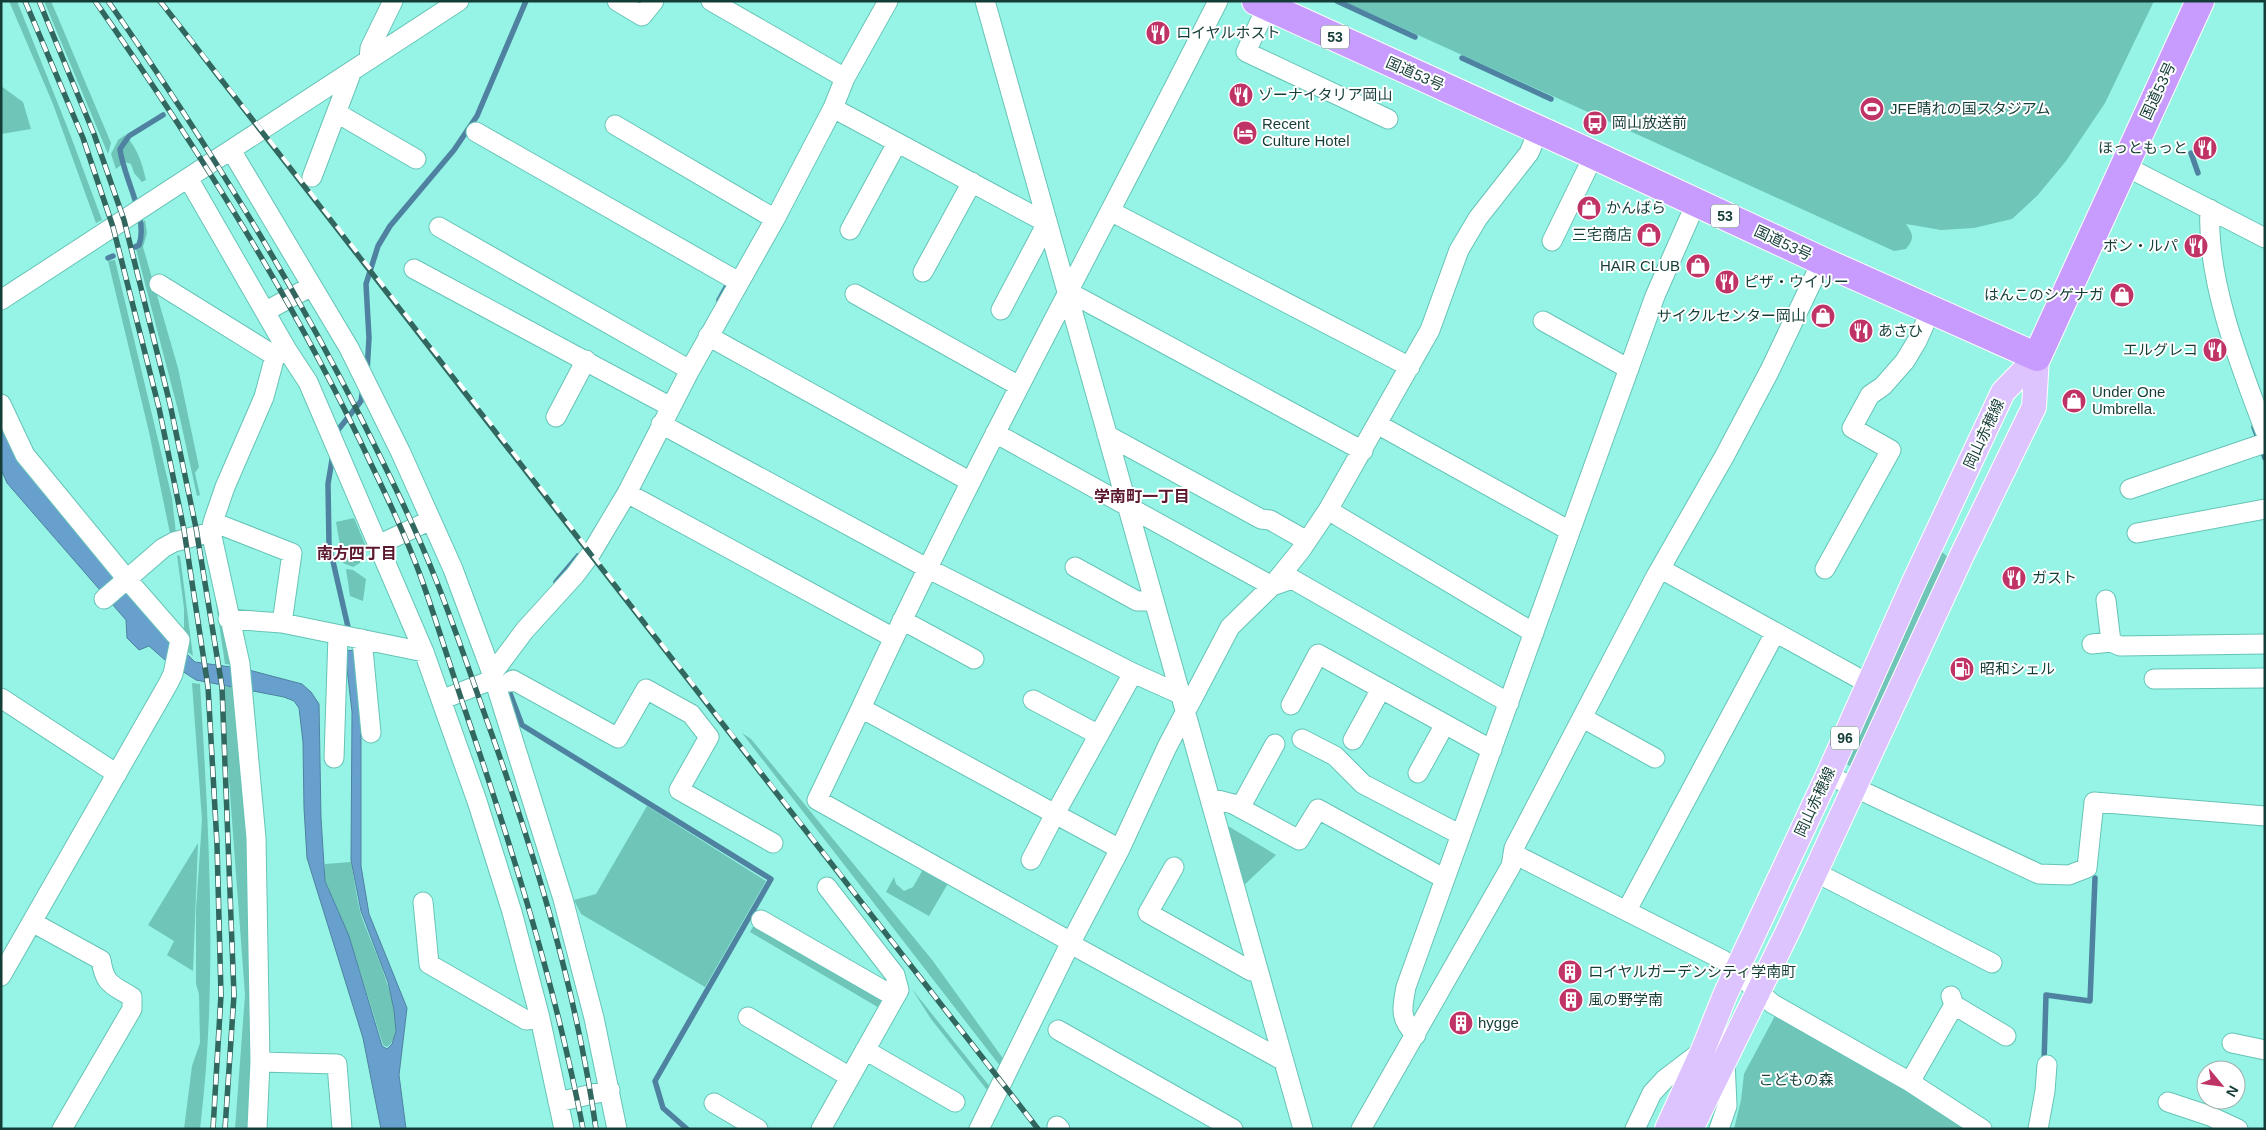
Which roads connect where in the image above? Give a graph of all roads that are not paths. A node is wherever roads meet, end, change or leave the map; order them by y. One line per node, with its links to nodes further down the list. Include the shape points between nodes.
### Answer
1 (459, 1): 11 (street)
2 (617, 1): 3 (street, via 642,16)
3 (654, 1)
4 (711, 1): 13 (street)
5 (888, 1): 13 (street)
6 (985, 1): 32 (street)
7 (1218, 1): 30 (street)
8 (2200, 1): 24 (highway, 国道53号)
9 (390, 3): 11 (street, via 370,48)
10 (1261, 4): 16 (street, via 1246,52); 18 (highway, 国道53号 / 53)
11 (370, 60): 12 (street)
12 (352, 71): 15 (street); 21 (street)
13 (845, 78): 14 (street)
14 (833, 108): 20 (street); 31 (street)
15 (337, 112): 23 (street); 25 (street)
16 (1388, 119)
17 (615, 125): 31 (street)
18 (1539, 130): 22 (highway, 国道53号 / 53); 55 (street, via 1529,153 1478,218 1459,250 1430,330)
19 (476, 132): 40 (street)
20 (898, 143): 27 (street); 34 (street)
21 (231, 150): 26 (street); 42 (street)
22 (1594, 155): 28 (highway, 国道53号 / 53); 36 (street)
23 (416, 159)
24 (2125, 166): 29 (street); 52 (highway, 国道53号)
25 (312, 177)
26 (188, 178): 45 (street); 48 (street)
27 (972, 182): 32 (street); 39 (street)
28 (1696, 203): 37 (highway, 国道53号 / 53); 56 (street, via 1655,296)
29 (2210, 209): 35 (street); 58 (street, via 2212,258 2236,351)
30 (1110, 210): 43 (street); 55 (street)
31 (770, 216): 40 (street)
32 (1047, 223): 43 (street); 46 (street)
33 (439, 227): 54 (street)
34 (850, 230)
35 (2265, 238)
36 (1552, 241)
37 (1822, 261): 47 (highway, 国道53号 / 53); 82 (street, via 1769,372)
38 (414, 269): 53 (street)
39 (923, 272)
40 (734, 279): 50 (street)
41 (159, 284): 51 (street)
42 (312, 286): 48 (street); 74 (street, via 365,380)
43 (1067, 291): 57 (street); 65 (street); 67 (street)
44 (855, 294): 57 (street)
45 (1, 300)
46 (1001, 310)
47 (1931, 310): 52 (highway, 国道53号 / 53); 83 (street, via 1905,361 1883,386 1870,395 1852,428 1891,450)
48 (266, 311): 51 (street)
49 (1543, 321): 56 (street)
50 (708, 336): 54 (street); 68 (street)
51 (281, 353): 75 (street, via 225,487); 79 (street, via 308,382)
52 (2037, 357): 106 (main road, 岡山赤穂線 / 96, via 2003,392); 128 (main road, 岡山赤穂線 / 96, via 2034,407)
53 (586, 360): 60 (street); 61 (street)
54 (685, 367): 60 (street)
55 (1410, 367): 63 (street)
56 (1629, 369): 76 (street)
57 (1019, 386): 64 (street)
58 (2257, 392): 66 (street)
59 (1, 404): 84 (street, via 25,455)
60 (667, 404): 62 (street)
61 (556, 417)
62 (661, 424): 70 (street); 81 (street)
63 (1378, 424): 67 (street); 76 (street)
64 (995, 434): 68 (street); 71 (street)
65 (1107, 435): 71 (street); 78 (street)
66 (2262, 440): 69 (street)
67 (1363, 451): 73 (street)
68 (971, 482): 81 (street)
69 (2130, 488)
70 (627, 493): 95 (street); 103 (street, via 585,561 525,630)
71 (1127, 506): 85 (street); 88 (street)
72 (2265, 509): 77 (street)
73 (1328, 510): 78 (street); 92 (street)
74 (431, 520): 79 (street); 103 (street)
75 (212, 527): 84 (street, via 174,542); 89 (street); 91 (street, via 292,554)
76 (1570, 532): 92 (street)
77 (2137, 533)
78 (1307, 541): 85 (street)
79 (378, 545): 100 (street)
80 (1075, 567): 88 (street, via 1137,601)
81 (927, 568): 90 (street); 102 (street)
82 (1660, 569): 93 (street); 115 (street)
83 (1825, 569)
84 (125, 579): 86 (street); 126 (street, via 180,640 168,684)
85 (1272, 586): 111 (street, via 1230,627); 112 (street, via 1292,579)
86 (105, 598)
87 (2106, 600): 97 (street)
88 (1153, 601): 111 (street)
89 (228, 619): 91 (street); 164 (street, via 244,691 256,838)
90 (902, 620): 95 (street); 101 (street)
91 (282, 624): 94 (street)
92 (1534, 633): 112 (street)
93 (1776, 633): 106 (street); 143 (street)
94 (338, 635): 96 (street); 123 (street)
95 (894, 638): 114 (street)
96 (362, 639): 100 (street); 117 (street)
97 (2111, 642): 98 (street); 99 (street, via 2120,646)
98 (2092, 644)
99 (2265, 644)
100 (424, 652): 109 (street)
101 (974, 659)
102 (1133, 673): 111 (street); 118 (street)
103 (499, 678): 109 (street); 134 (street, via 513,680 618,738 646,689 691,714 709,738 679,790); 168 (street, via 563,900)
104 (2265, 678): 105 (street)
105 (2154, 679)
106 (1869, 684): 127 (main road, 岡山赤穂線 / 96)
107 (1381, 689): 113 (street, via 1318,654); 116 (street); 120 (street)
108 (1, 698): 126 (street)
109 (441, 700): 154 (street, via 512,912)
110 (1033, 700): 118 (street)
111 (1185, 702): 129 (street); 135 (street)
112 (1509, 703): 122 (street)
113 (1291, 705)
114 (861, 708): 131 (street); 146 (street, via 817,800 1010,898)
115 (1583, 718): 124 (street); 136 (street, via 1514,848)
116 (1445, 724): 122 (street); 125 (street)
117 (371, 733)
118 (1099, 735): 131 (street)
119 (1302, 739): 133 (street, via 1335,756 1363,784)
120 (1353, 740)
121 (1276, 744): 130 (street)
122 (1492, 750): 133 (street)
123 (334, 758)
124 (1655, 758)
125 (1418, 773)
126 (117, 774): 145 (street)
127 (1828, 775): 128 (street); 149 (main road, 岡山赤穂線 / 96)
128 (1855, 788): 132 (street, via 2039,874 2069,875 2087,868 2094,802); 139 (main road, 岡山赤穂線 / 96)
129 (1210, 798): 130 (street); 148 (street)
130 (1240, 808): 140 (street, via 1299,840 1318,809)
131 (1055, 814): 135 (street); 137 (street)
132 (2265, 816)
133 (1461, 835): 140 (street)
134 (773, 843)
135 (1120, 849): 146 (street)
136 (1514, 854): 143 (street); 156 (street, via 1511,866)
137 (1030, 860)
138 (1174, 867): 148 (street, via 1148,913 1251,971)
139 (1815, 872): 147 (street); 151 (main road, 岡山赤穂線 / 96)
140 (1445, 880): 156 (street, via 1406,987 1402,1008 1406,1025)
141 (827, 887): 152 (street, via 895,975 899,990)
142 (424, 902): 154 (street, via 429,964 526,1020)
143 (1627, 910): 149 (street, via 1722,960)
144 (760, 920): 152 (street)
145 (32, 922): 150 (street); 173 (street, via 101,960 103,976 132,997 132,1010)
146 (1073, 944): 163 (street); 180 (street)
147 (1992, 963)
148 (1258, 969): 163 (street)
149 (1736, 972): 151 (street); 160 (main road, 岡山赤穂線 / 96)
150 (1, 976)
151 (1758, 992): 162 (main road, 岡山赤穂線 / 96); 167 (street, via 1773,1004)
152 (895, 996): 159 (street)
153 (748, 1017): 166 (street)
154 (540, 1018): 169 (street)
155 (1058, 1030): 181 (street)
156 (1416, 1035): 183 (street)
157 (2006, 1036): 167 (street, via 1953,1001)
158 (2232, 1043): 161 (street)
159 (865, 1050): 166 (street); 170 (street)
160 (1703, 1050): 184 (street, via 1665,1079 1652,1094); 185 (main road, 岡山赤穂線 / 96)
161 (2265, 1050)
162 (1725, 1060): 186 (main road, 岡山赤穂線 / 96); 187 (street, via 1727,1106)
163 (1284, 1061): 182 (street)
164 (260, 1062): 174 (street); 175 (street, via 337,1064)
165 (2047, 1065): 189 (street, via 2046,1091)
166 (850, 1077): 179 (street)
167 (1910, 1082): 188 (street)
168 (610, 1090): 169 (street); 177 (street)
169 (558, 1102): 176 (street)
170 (955, 1102)
171 (2168, 1102): 190 (street)
172 (714, 1103): 178 (street)
173 (62, 1129)
174 (257, 1129)
175 (342, 1129)
176 (564, 1129)
177 (617, 1129)
178 (758, 1129)
179 (821, 1129)
180 (980, 1129)
181 (1232, 1129)
182 (1303, 1129)
183 (1362, 1129)
184 (1635, 1129)
185 (1667, 1129)
186 (1691, 1129)
187 (1720, 1129)
188 (1982, 1129)
189 (2038, 1129)
190 (2238, 1129)

